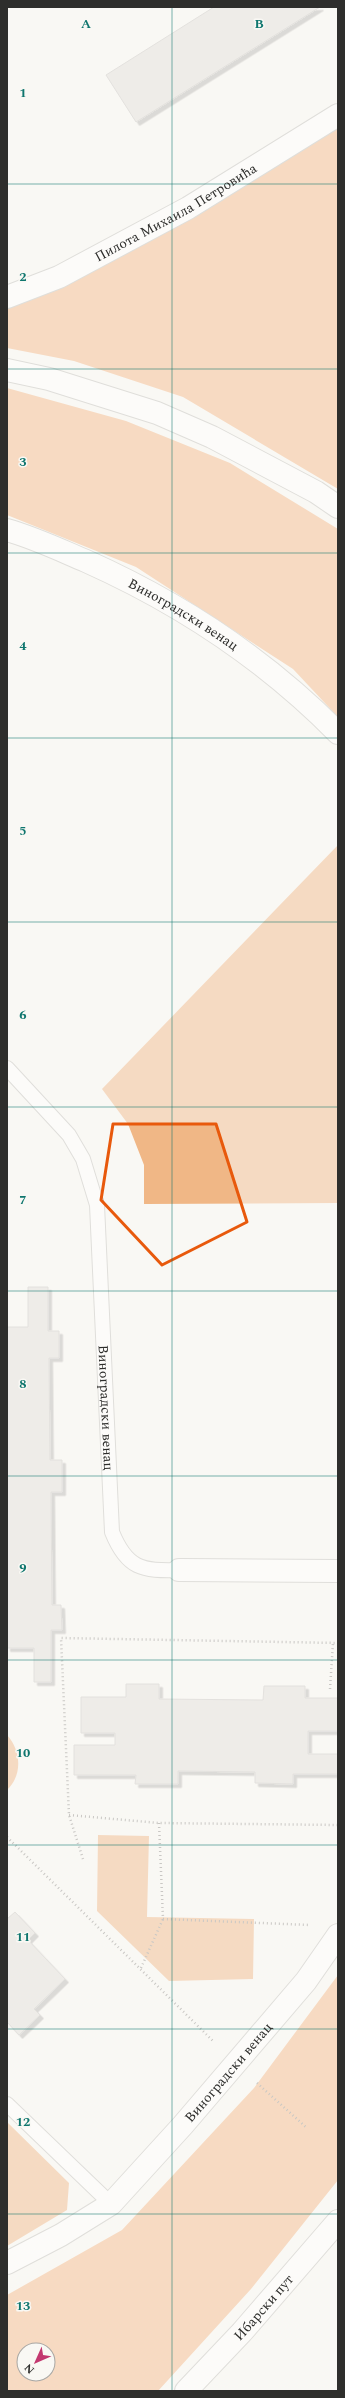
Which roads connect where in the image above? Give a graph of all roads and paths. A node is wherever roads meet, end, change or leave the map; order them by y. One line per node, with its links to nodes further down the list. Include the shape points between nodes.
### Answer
1 (338, 115): 2 (street, Пилота Михаила Петровића, via 181,212 59,277)
2 (7, 297)
3 (7, 370): 4 (street, via 49,379 157,413 212,437 316,492)
4 (338, 507)
5 (7, 530): 6 (street, Виноградски венац, via 32,537 132,582 202,622 248,653)
6 (338, 733)
7 (7, 1068): 8 (lane, Виноградски венац, via 70,1135 83,1158 97,1205 112,1532 118,1548 139,1567 150,1571)
8 (179, 1570): 9 (street, Виноградски венац)
9 (338, 1571)
10 (333, 1643): 11 (path); 12 (path); 13 (path, via 61,1638)
11 (338, 1643)
12 (330, 1689)
13 (69, 1815): 14 (path); 17 (path)
14 (159, 1823): 15 (path); 18 (path)
15 (338, 1824)
16 (7, 1837): 21 (path)
17 (82, 1859)
18 (163, 1919): 19 (path); 21 (path)
19 (314, 1925)
20 (338, 1935): 22 (street, Виноградски венац, via 306,1981)
21 (141, 1968): 22 (path)
22 (236, 2063): 24 (path); 25 (street, Виноградски венац)
23 (7, 2104): 25 (lane)
24 (307, 2128)
25 (111, 2204): 27 (street, Виноградски венац, via 61,2235)
26 (338, 2221): 28 (street, Ибарски пут, via 247,2326)
27 (7, 2262)
28 (186, 2391)

